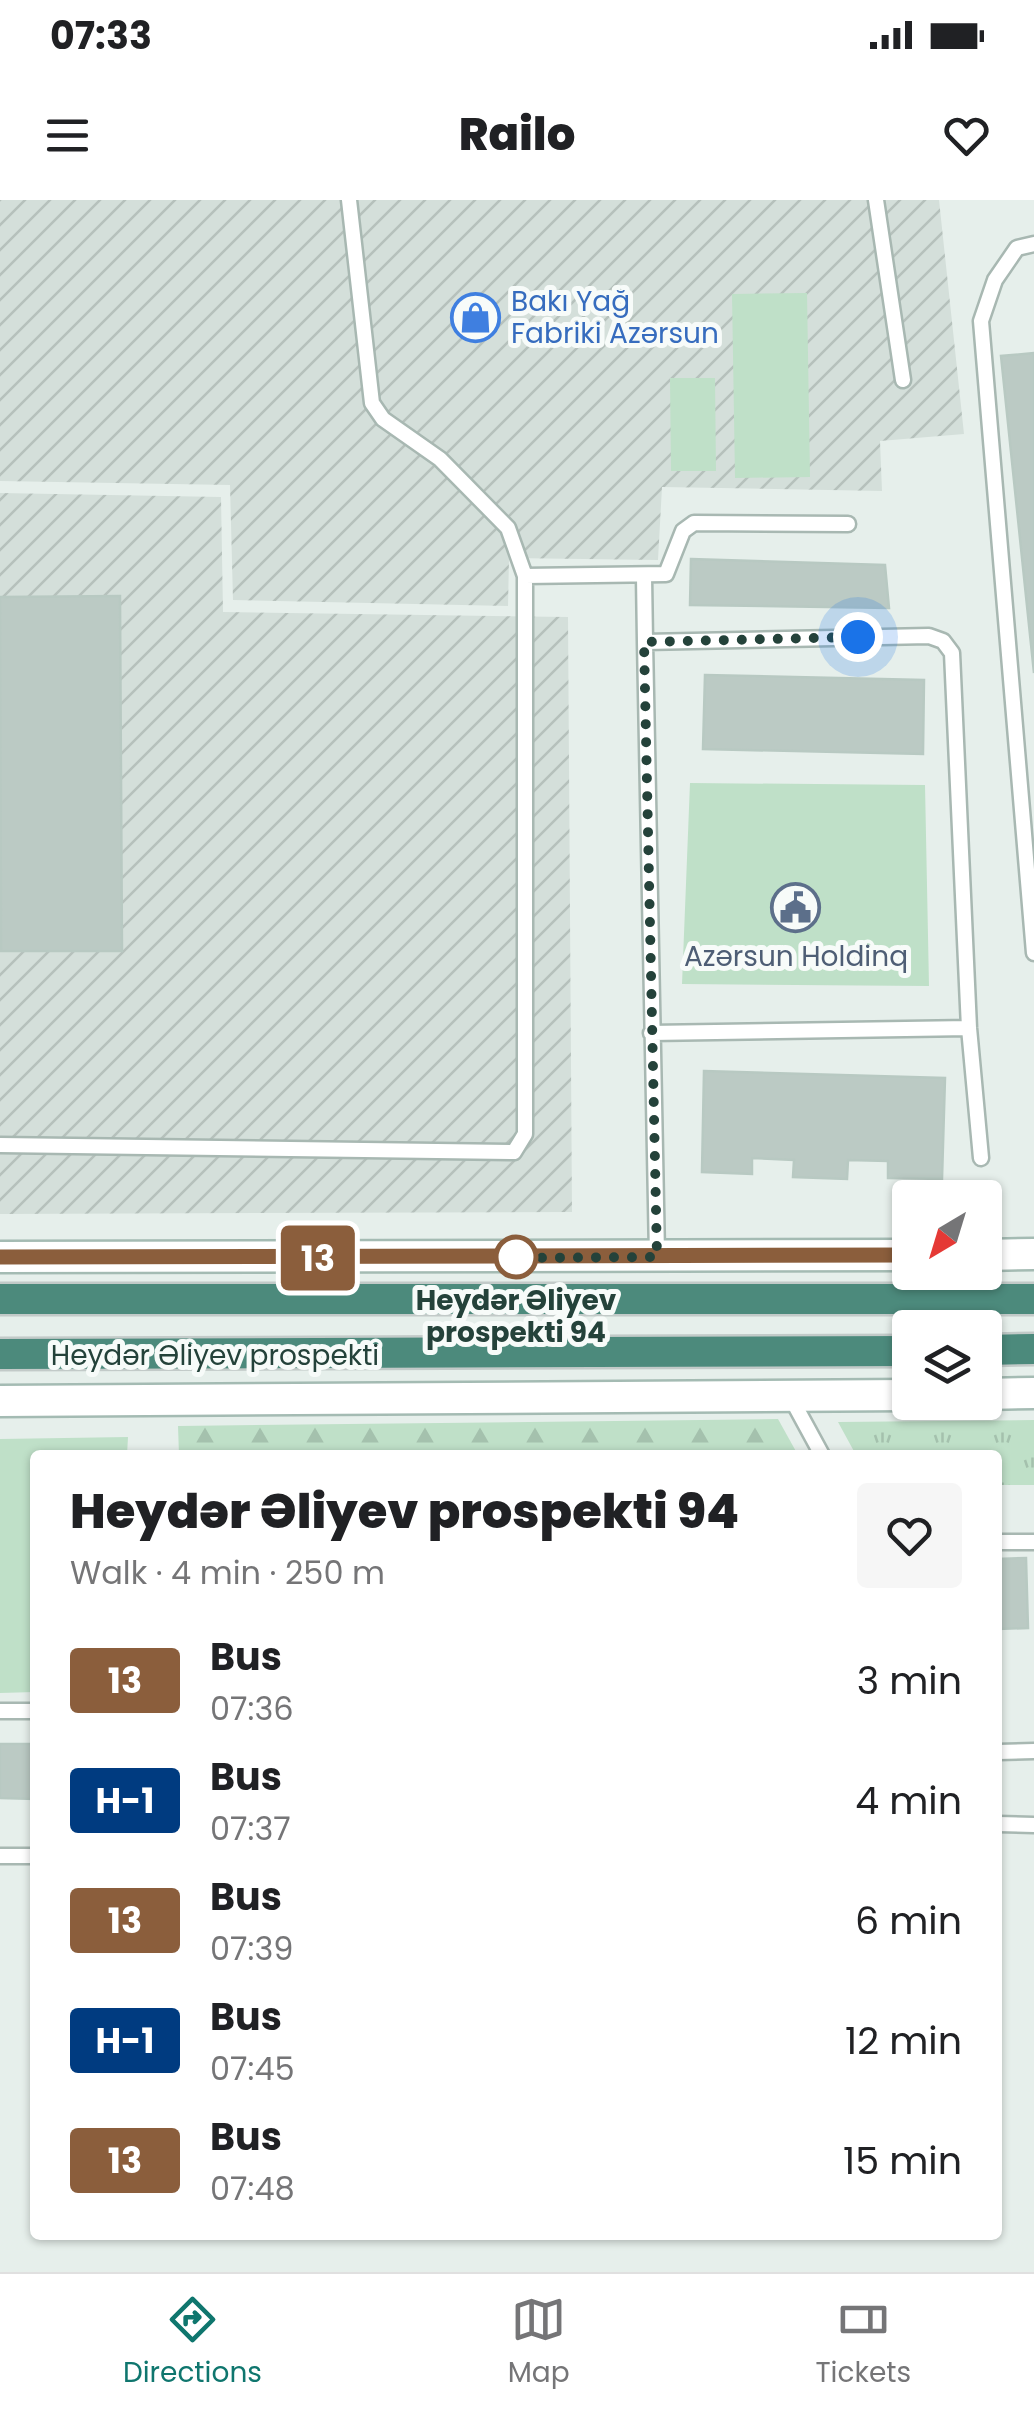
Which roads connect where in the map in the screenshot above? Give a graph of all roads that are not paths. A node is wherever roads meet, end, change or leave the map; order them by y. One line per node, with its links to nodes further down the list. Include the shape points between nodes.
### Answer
1 (349, 200): 6 (lane, via 372,403 383,419 440,458 508,528)
2 (876, 200): 4 (lane)
3 (1034, 244): 9 (lane, via 1016,248 995,280 981,321)
4 (903, 380)
5 (848, 524): 7 (lane, via 694,523 683,531 666,574)
6 (525, 576): 7 (lane); 12 (lane, via 521,1146 514,1152)
7 (644, 577): 8 (lane)
8 (644, 642): 10 (lane, via 944,640 952,653); 11 (lane)
9 (1034, 953)
10 (969, 1028): 11 (lane); 13 (lane)
11 (651, 1033): 18 (lane)
12 (0, 1145)
13 (981, 1158)
14 (1002, 1254): 15 (main road)
15 (1034, 1254)
16 (892, 1255): 18 (main road)
17 (0, 1256): 18 (main road)
18 (657, 1257)
19 (0, 1299): 20 (highway, Heydər Əliyev prospekti)
20 (1034, 1299)
21 (1034, 1349): 22 (highway)
22 (1002, 1350)
23 (892, 1351): 24 (highway, Heydər Əliyev prospekti)
24 (0, 1354)
25 (1034, 1393): 26 (main road)
26 (1002, 1394)
27 (892, 1396): 28 (main road)
28 (792, 1398): 29 (main road); 30 (lane)
29 (0, 1401)
30 (819, 1450)
31 (1002, 1542): 32 (lane)
32 (1034, 1542)
33 (0, 1711): 34 (lane)
34 (30, 1711)
35 (1034, 1751): 36 (lane)
36 (1002, 1752)
37 (1002, 1824): 38 (lane)
38 (1034, 1825)
39 (0, 1856): 40 (lane)
40 (30, 1856)

